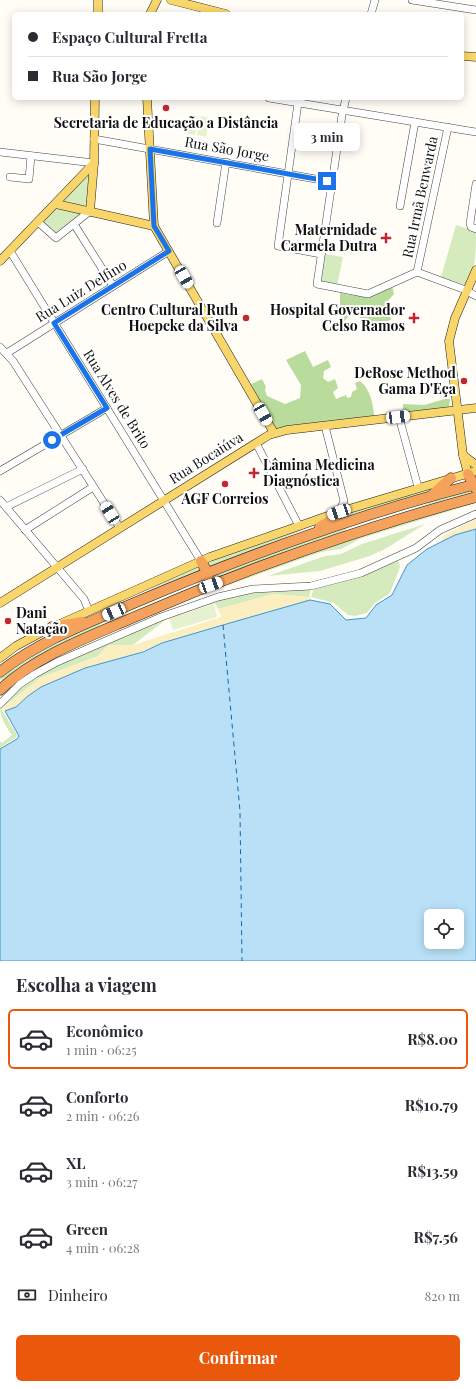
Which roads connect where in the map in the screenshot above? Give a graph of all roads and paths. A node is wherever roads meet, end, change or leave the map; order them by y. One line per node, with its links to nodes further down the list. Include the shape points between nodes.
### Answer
1 (98, 0): 7 (main road)
2 (157, 0): 8 (main road)
3 (171, 0): 9 (main road)
4 (376, 0): 10 (street)
5 (412, 0): 6 (street)
6 (476, 10)
7 (98, 12)
8 (151, 12)
9 (218, 12)
10 (372, 12)
11 (464, 56): 12 (main road)
12 (476, 58)
13 (95, 100): 22 (main road)
14 (147, 100): 23 (main road)
15 (288, 100): 17 (street)
16 (346, 100): 18 (street)
17 (298, 103): 18 (street); 28 (street)
18 (343, 110): 19 (street); 30 (street)
19 (415, 122): 20 (street); 35 (street)
20 (448, 127): 21 (street); 47 (street, Rua Irmã Benwarda)
21 (476, 132)
22 (94, 138): 23 (street, Rua São Jorge); 27 (main road)
23 (150, 149): 26 (street, Rua São Jorge); 40 (main road)
24 (0, 152): 25 (street)
25 (31, 156): 27 (street); 29 (street, via 29,179)
26 (226, 162): 28 (street, Rua São Jorge); 38 (street)
27 (94, 163): 32 (main road); 36 (main road)
28 (287, 174): 30 (street, Rua São Jorge); 44 (street, via 278,246)
29 (10, 177)
30 (332, 182): 44 (street)
31 (476, 184): 41 (street, via 470,223 471,227)
32 (62, 197): 33 (main road); 34 (main road)
33 (56, 204): 34 (main road); 37 (main road)
34 (65, 206): 36 (main road)
35 (400, 206)
36 (90, 211): 39 (street); 40 (main road)
37 (38, 222): 39 (street, via 56,238); 42 (main road)
38 (217, 223)
39 (74, 224): 48 (street)
40 (154, 226): 43 (main road)
41 (476, 229)
42 (10, 251): 45 (main road); 51 (street, Rua Alves de Brito)
43 (169, 251): 48 (street, Rua Luiz Delfino); 59 (main road)
44 (321, 254): 47 (street, via 318,284 368,294)
45 (0, 261)
46 (476, 270): 49 (main road)
47 (417, 272): 49 (street)
48 (113, 286): 51 (street, Rua Luiz Delfino)
49 (467, 291): 50 (street); 56 (main road, via 455,318 449,341)
50 (476, 296)
51 (54, 323): 53 (street, Rua Luiz Delfino); 54 (street, Rua Alves de Brito)
52 (0, 346): 53 (street)
53 (7, 353): 60 (street)
54 (107, 408): 60 (street); 74 (street, Rua Alves de Brito)
55 (476, 408): 56 (main road, Rua Bocaiúva)
56 (457, 410): 57 (main road, Rua Bocaiúva); 62 (main road)
57 (398, 417): 58 (main road, Rua Bocaiúva); 70 (street)
58 (325, 426): 59 (main road, Rua Bocaiúva); 76 (street, via 344,501)
59 (274, 433): 61 (main road, Rua Bocaiúva)
60 (60, 435): 64 (street); 66 (street)
61 (256, 442): 74 (main road, Rua Bocaiúva); 79 (street)
62 (463, 455): 63 (main road); 65 (main road)
63 (476, 465)
64 (82, 469): 69 (street); 75 (street)
65 (470, 470): 67 (main road); 68 (highway)
66 (0, 471)
67 (451, 478): 70 (main road); 71 (highway)
68 (475, 486): 71 (highway)
69 (93, 487): 80 (street); 81 (street)
70 (418, 488): 76 (main road)
71 (432, 496): 78 (highway)
72 (476, 497): 82 (highway)
73 (0, 500): 75 (street)
74 (164, 500): 80 (main road, Rua Bocaiúva); 84 (street, Rua Alves de Brito)
75 (6, 507): 81 (street)
76 (339, 512): 79 (main road); 83 (highway, via 326,524)
77 (476, 514): 95 (street, via 440,530 416,548 361,573 311,586 254,589 228,594 155,619 34,674)
78 (359, 519): 82 (highway, via 350,528); 83 (highway)
79 (300, 526): 84 (main road)
80 (120, 528): 85 (main road, Rua Bocaiúva)
81 (25, 530): 85 (street)
82 (352, 535): 87 (highway)
83 (302, 537): 86 (highway)
84 (201, 561): 86 (highway); 89 (main road)
85 (56, 568): 88 (main road, Rua Bocaiúva); 89 (street, via 84,599)
86 (207, 572): 87 (highway, via 208,578); 90 (highway)
87 (204, 587): 94 (highway, via 104,630 44,660)
88 (0, 603)
89 (90, 611): 91 (main road)
90 (99, 618): 91 (highway); 93 (highway, via 32,650)
91 (52, 628): 92 (main road, via 16,646)
92 (0, 658)
93 (0, 672)
94 (2, 687)
95 (0, 704)

